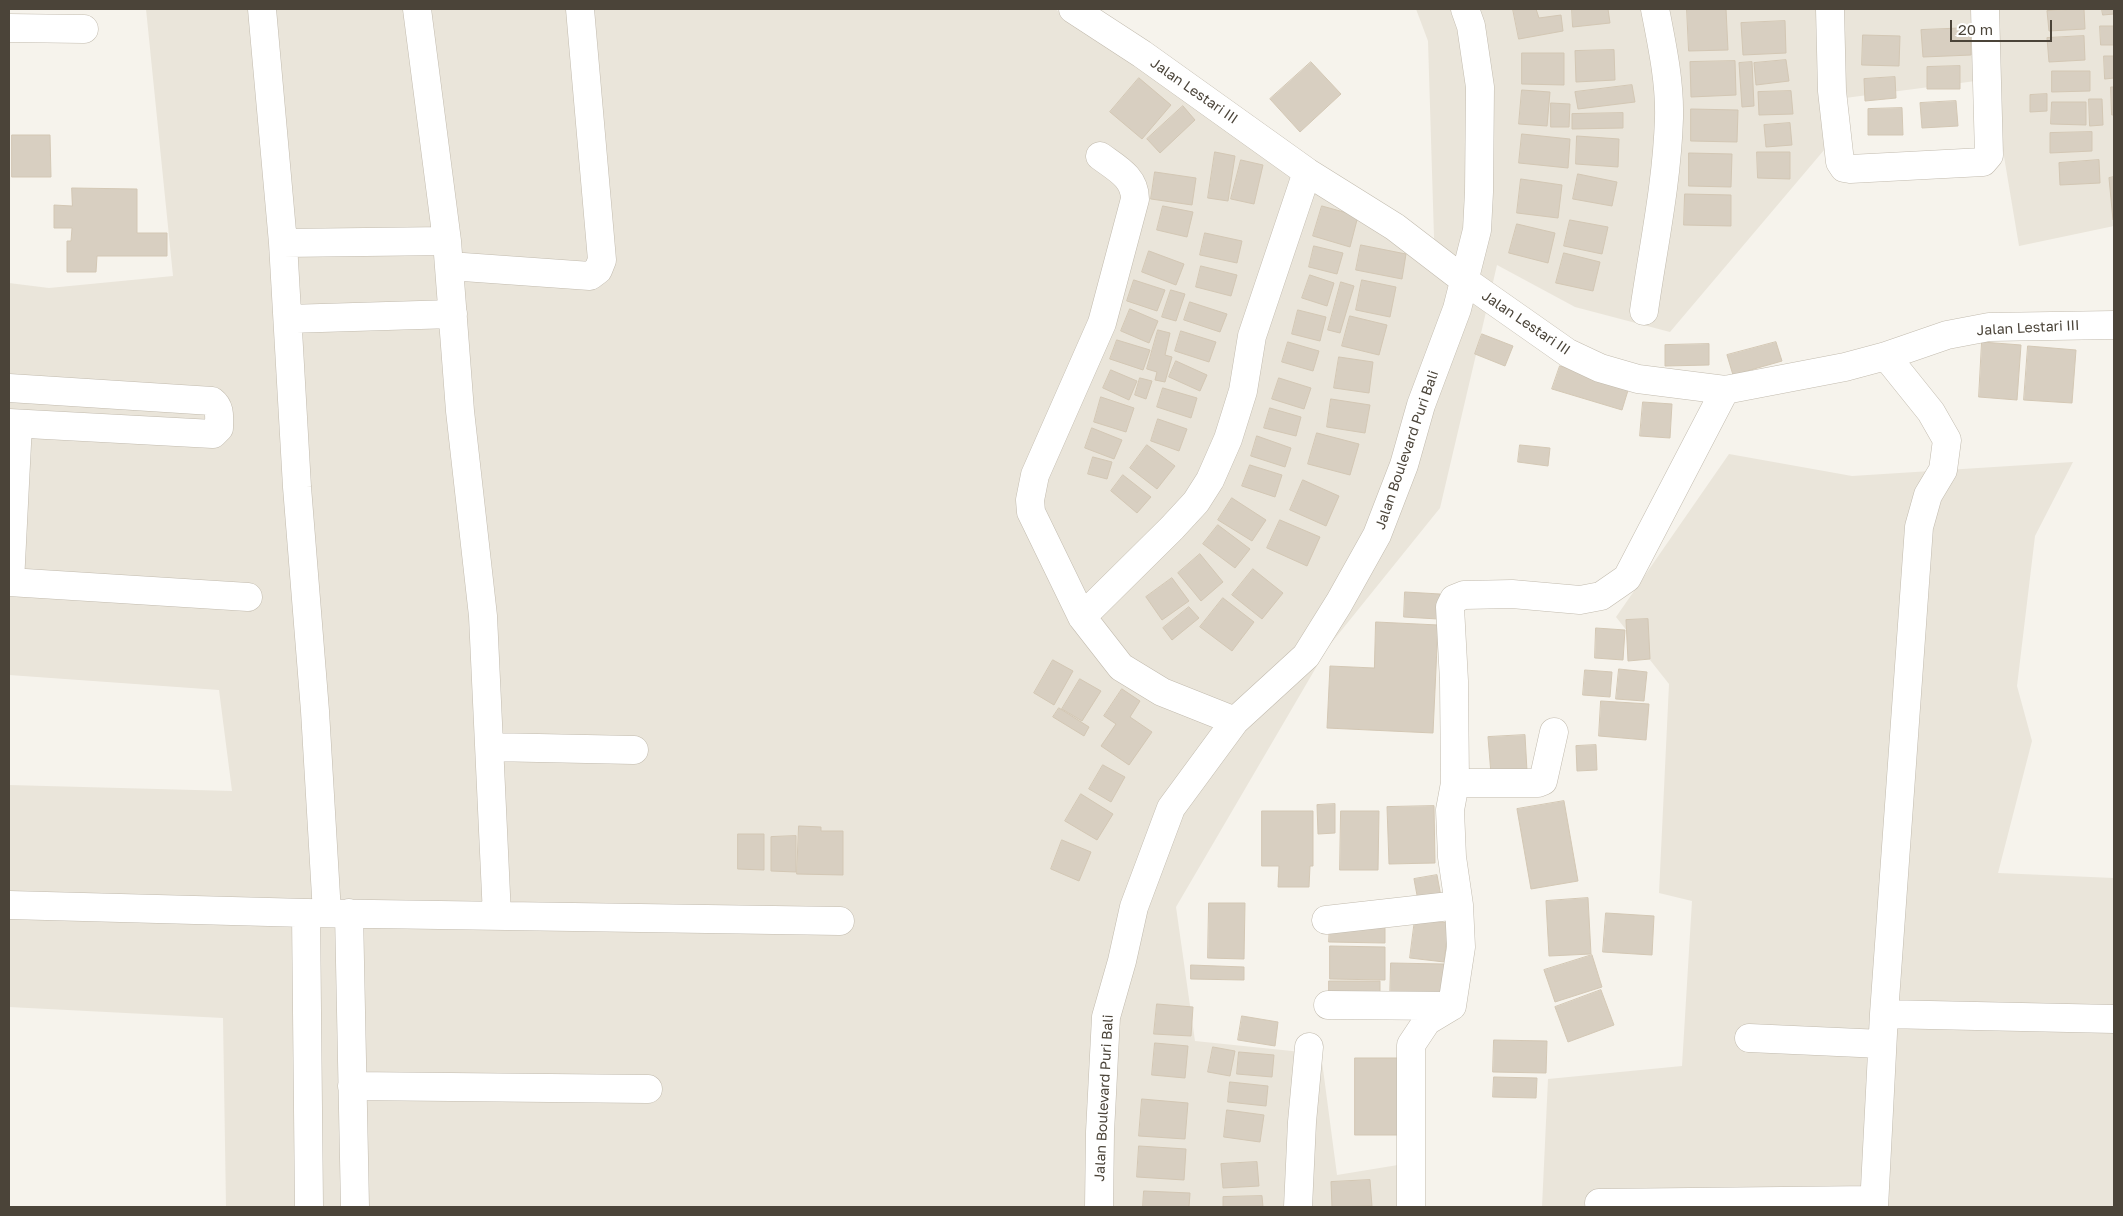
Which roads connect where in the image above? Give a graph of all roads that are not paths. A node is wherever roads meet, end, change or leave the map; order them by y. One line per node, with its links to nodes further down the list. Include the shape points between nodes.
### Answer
1 (262, 9): 13 (street)
2 (417, 9): 14 (street)
3 (580, 9): 14 (street, via 602,260 598,270 590,276)
4 (1073, 9): 12 (street, Jalan Lestari III, via 1142,54)
5 (1465, 9): 15 (street, Jalan Boulevard Puri Bali, via 1471,26 1480,87 1477,230)
6 (1655, 9): 16 (street, via 1667,82 1669,118)
7 (1830, 9): 8 (street, via 1832,90 1840,162 1844,168 1850,169 1983,162 1988,155)
8 (1985, 9)
9 (9, 28): 10 (street)
10 (84, 29)
11 (1100, 156): 26 (street, via 1127,176 1134,187 1135,199 1102,323 1035,475 1030,500 1031,512)
12 (1307, 172): 15 (street, Jalan Lestari III, via 1395,227); 26 (street, via 1252,336 1244,391 1210,480 1196,502 1172,528)
13 (283, 243): 14 (street); 18 (street)
14 (448, 254): 17 (street)
15 (1464, 280): 22 (street, Jalan Lestari III, via 1568,353 1600,368 1638,379); 27 (street, Jalan Boulevard Puri Bali, via 1404,465 1377,536 1306,656)
16 (1644, 311)
17 (453, 314): 18 (street); 29 (street, via 460,411 483,616)
18 (288, 319): 34 (street)
19 (2114, 325): 20 (street, Jalan Lestari III, via 1990,326 1947,335)
20 (1886, 356): 22 (street, Jalan Lestari III); 40 (street, via 1931,412 1947,440 1943,470 1928,495 1919,527)
21 (9, 388): 23 (street, via 212,400 219,412 219,428 213,434)
22 (1725, 390): 31 (street, via 1627,578 1618,585 1601,596 1580,600 1512,594 1464,595 1454,599 1450,607)
23 (13, 424): 24 (street)
24 (10, 582): 25 (street)
25 (248, 597)
26 (1082, 617): 27 (street, via 1121,667 1162,692)
27 (1235, 721): 51 (street, Jalan Boulevard Puri Bali, via 1171,808 1134,907 1106,1017)
28 (1554, 732): 31 (street, via 1543,781 1538,784)
29 (490, 747): 30 (street); 35 (street)
30 (634, 750)
31 (1455, 783): 33 (street, via 1450,810 1452,858)
32 (9, 905): 34 (street)
33 (1459, 905): 36 (street); 39 (street, via 1461,947)
34 (327, 913): 35 (street); 45 (street); 49 (street)
35 (497, 916): 37 (street)
36 (1326, 920)
37 (840, 921)
38 (1328, 1005): 39 (street)
39 (1452, 1006): 53 (street, via 1427,1021 1411,1045)
40 (1884, 1014): 41 (street); 43 (street)
41 (2114, 1019)
42 (1749, 1038): 43 (street)
43 (1882, 1044): 48 (street)
44 (1309, 1047): 52 (street)
45 (352, 1086): 46 (street); 50 (street)
46 (648, 1089)
47 (1600, 1203): 48 (street)
48 (1873, 1204)
49 (309, 1207)
50 (355, 1207)
51 (1099, 1207)
52 (1298, 1207)
53 (1412, 1207)

